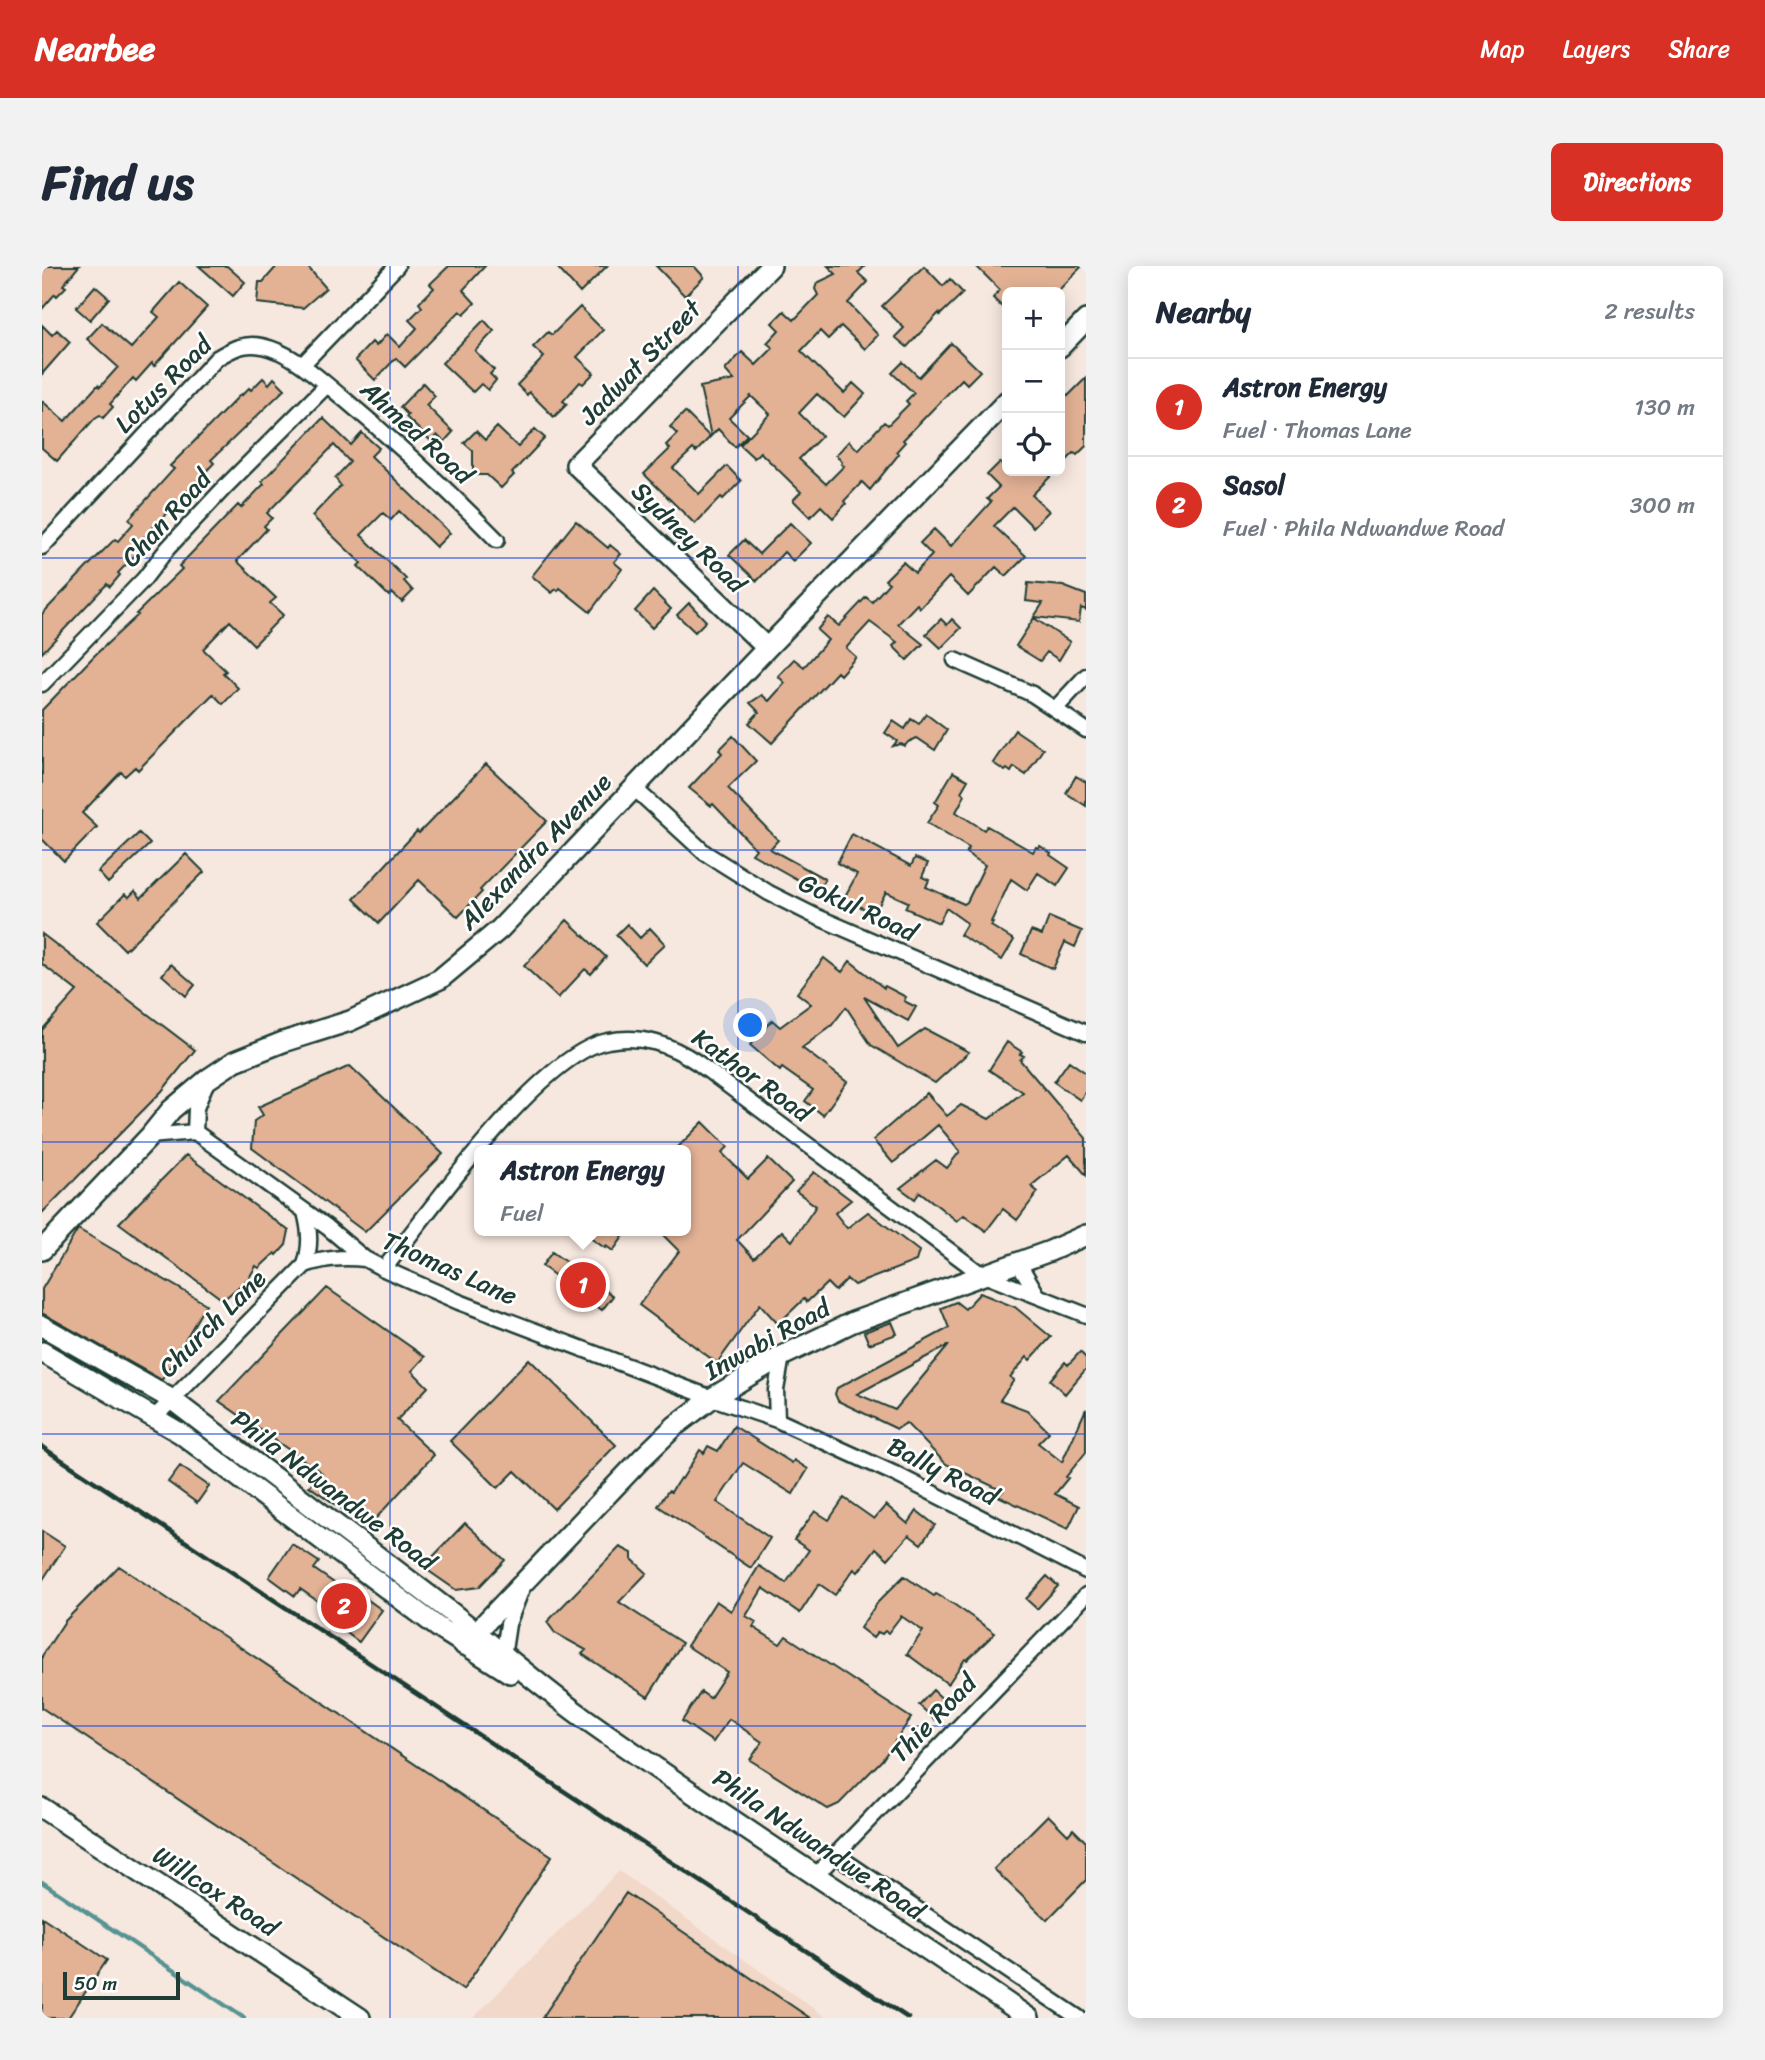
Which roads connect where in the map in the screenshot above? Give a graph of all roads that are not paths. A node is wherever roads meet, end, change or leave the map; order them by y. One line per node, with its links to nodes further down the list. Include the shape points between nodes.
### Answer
1 (397, 266): 5 (street)
2 (771, 266): 8 (street, Jadwat Street)
3 (1086, 320): 4 (street)
4 (1065, 342)
5 (302, 365): 6 (street, Ahmed Road); 10 (street, Lotus Road, via 278,351 249,345 217,358)
6 (327, 385): 9 (street, Ahmed Road, via 386,434); 14 (street, Chan Road, via 209,503 144,579)
7 (1002, 406): 11 (street, Alexandra Avenue)
8 (576, 465): 11 (street, Sydney Road)
9 (497, 540)
10 (42, 547)
11 (767, 648): 17 (street, Alexandra Avenue)
12 (955, 660): 15 (street)
13 (1086, 676): 15 (street)
14 (42, 684)
15 (1055, 709): 16 (street)
16 (1086, 730)
17 (633, 787): 18 (street, Gokul Road, via 705,853 769,893); 19 (street, Alexandra Avenue, via 500,929 440,979 350,1021 235,1061)
18 (1086, 1033)
19 (208, 1079): 20 (street, via 196,1108); 21 (street, Alexandra Avenue, via 171,1110)
20 (195, 1132): 21 (street); 24 (street, Thomas Lane)
21 (150, 1136): 26 (street, Alexandra Avenue)
22 (483, 1145): 31 (street, Kathor Road, via 558,1066 588,1048 629,1039 663,1044 698,1063)
23 (474, 1156): 30 (street, Kathor Road)
24 (304, 1212): 27 (street, Thomas Lane); 29 (street, Church Lane, via 310,1243)
25 (1086, 1235): 28 (street, Inwabi Road)
26 (42, 1250)
27 (365, 1259): 29 (street, Church Lane, via 337,1257); 30 (street, Thomas Lane)
28 (1018, 1262): 31 (street, Inwabi Road); 32 (street)
29 (305, 1265): 38 (street, Church Lane)
30 (384, 1269): 37 (street, Thomas Lane)
31 (981, 1275): 32 (street, Kathor Road); 36 (street, Inwabi Road, via 853,1322)
32 (1038, 1296): 33 (street, Kathor Road)
33 (1086, 1315)
34 (42, 1326): 38 (street, Phila Ndwandwe Road)
35 (42, 1352): 39 (street, Phila Ndwandwe Road)
36 (782, 1356): 37 (street, Inwabi Road); 40 (street)
37 (712, 1398): 40 (street, Bally Road); 42 (street, Inwabi Road, via 675,1426)
38 (171, 1399): 39 (street, Church Lane); 44 (street, Phila Ndwandwe Road)
39 (155, 1417): 44 (street, Phila Ndwandwe Road)
40 (777, 1420): 41 (street, Bally Road)
41 (1086, 1571)
42 (528, 1577): 44 (street, Inwabi Road); 45 (street, Inwabi Road, via 513,1607)
43 (1086, 1595): 48 (street, Thie Road)
44 (470, 1639): 45 (street, Phila Ndwandwe Road); 46 (street, Phila Ndwandwe Road)
45 (503, 1657): 46 (street, Phila Ndwandwe Road)
46 (580, 1715): 49 (street, Phila Ndwandwe Road)
47 (42, 1808): 50 (street, Willcox Road)
48 (836, 1855): 49 (street, Thie Road); 52 (street, Phila Ndwandwe Road)
49 (816, 1875): 51 (street, Phila Ndwandwe Road)
50 (360, 2018)
51 (1029, 2018)
52 (1079, 2018)

